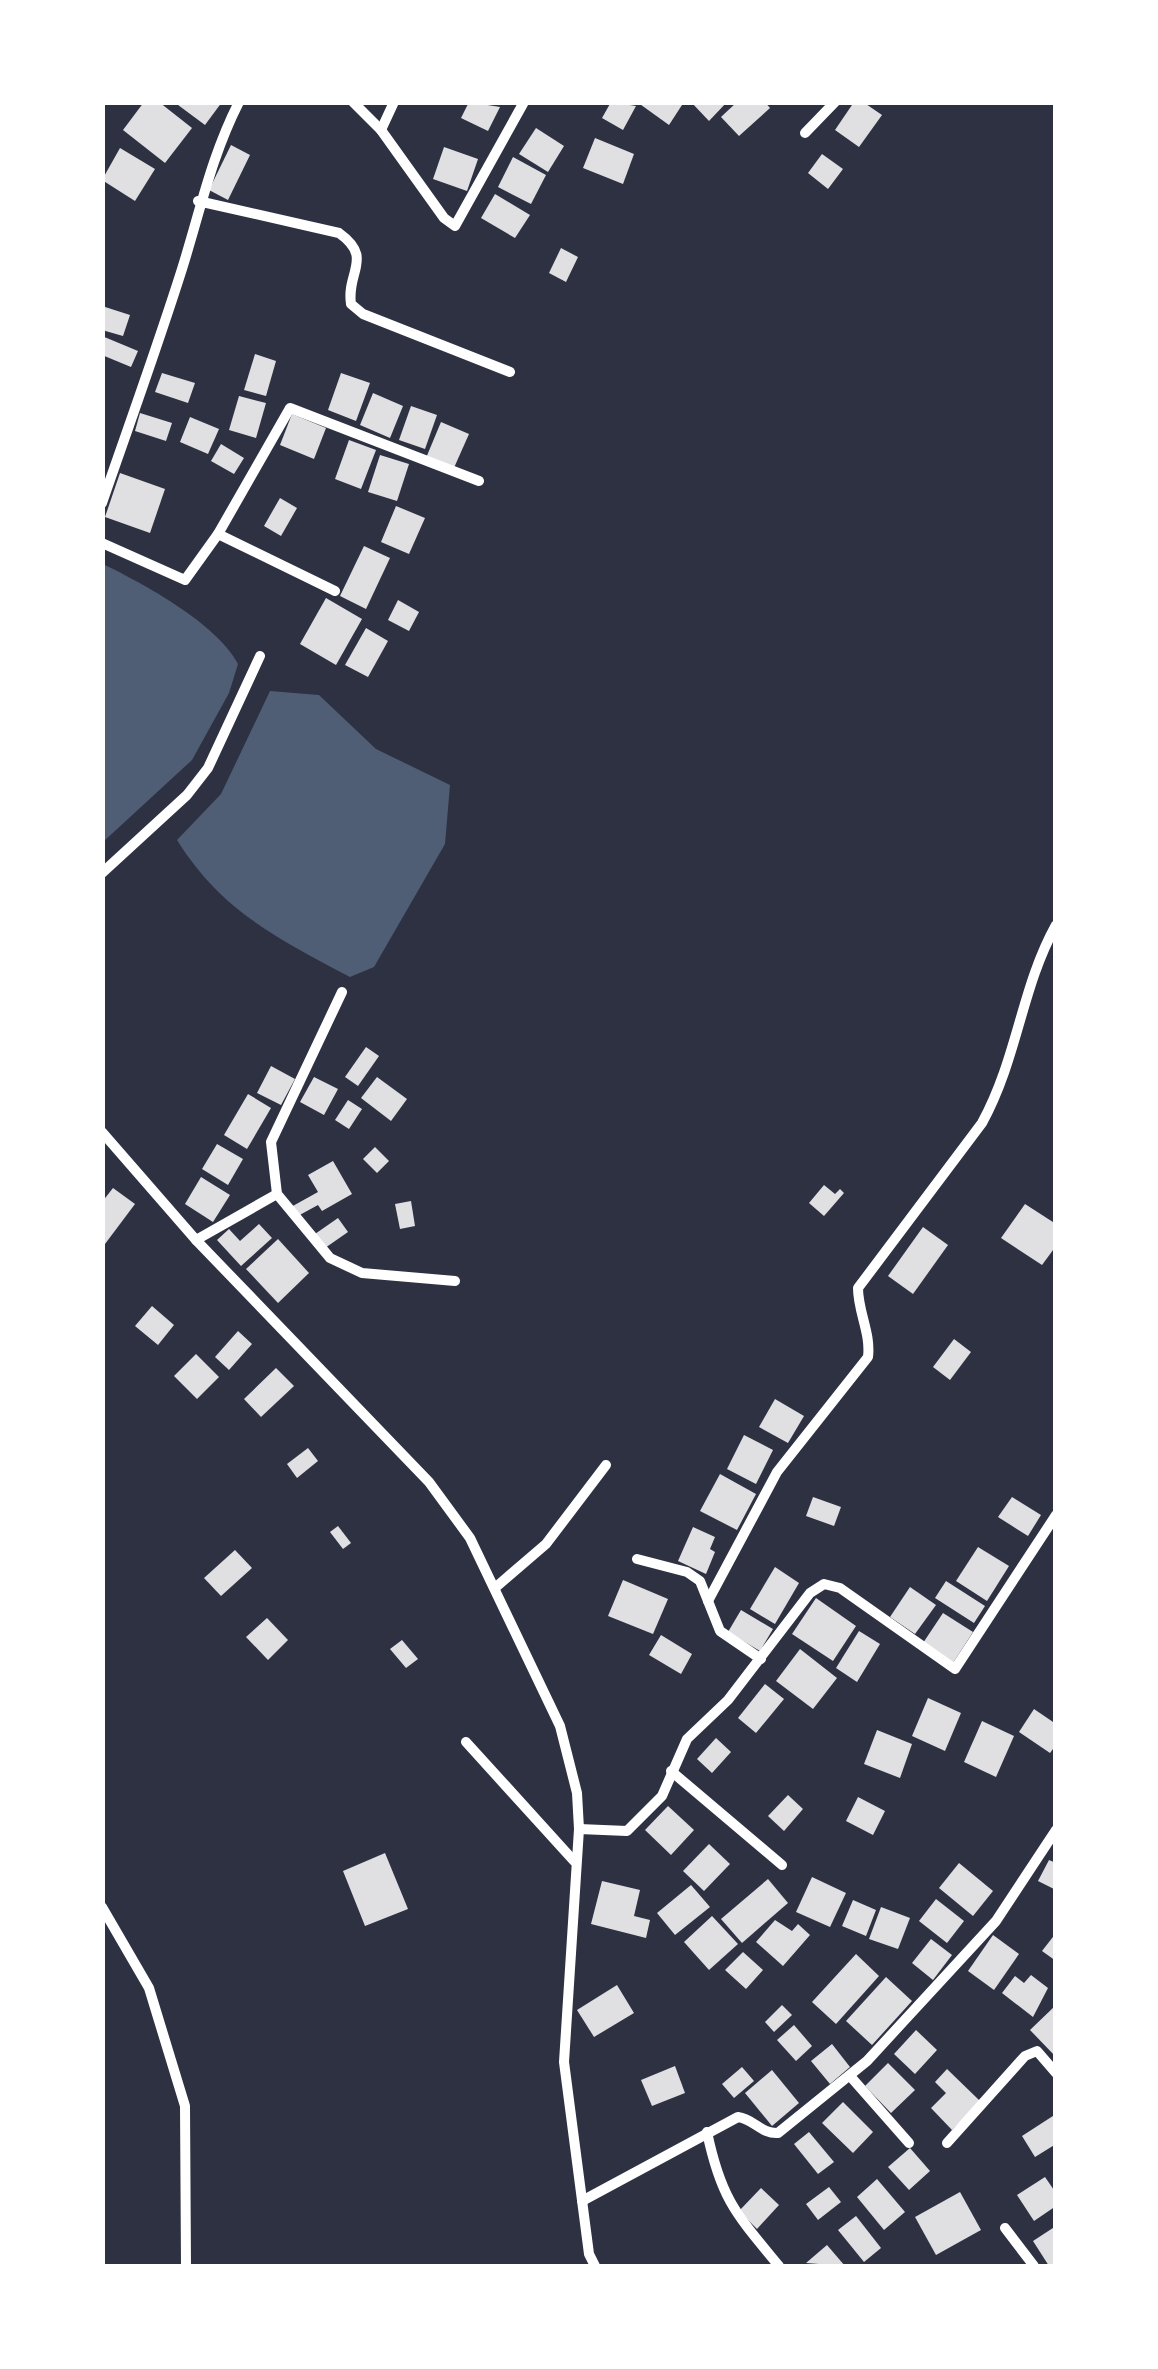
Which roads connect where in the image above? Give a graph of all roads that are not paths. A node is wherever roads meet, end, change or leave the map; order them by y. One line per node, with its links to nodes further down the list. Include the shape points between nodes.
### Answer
1 (240, 102): 8 (street)
2 (352, 102): 6 (street)
3 (394, 102): 6 (street)
4 (524, 102): 6 (street, via 455,226)
5 (835, 102): 7 (street)
6 (382, 130)
7 (806, 133)
8 (198, 201): 9 (street, via 340,233 358,256 350,304); 11 (street, via 183,265)
9 (510, 372)
10 (479, 481): 12 (street, via 290,408)
11 (102, 503)
12 (218, 534): 13 (street, via 185,580); 14 (street)
13 (102, 543)
14 (335, 591)
15 (260, 656): 16 (street, via 208,768)
16 (102, 872)
17 (1056, 925): 27 (street, via 1037,962 998,1094 858,1288 868,1358 777,1472)
18 (342, 992): 20 (street, via 271,1142)
19 (102, 1132): 21 (street)
20 (278, 1194): 21 (street); 22 (street, via 330,1258 362,1273)
21 (196, 1240): 26 (street, via 429,1482)
22 (455, 1280)
23 (606, 1465): 26 (street, via 546,1544)
24 (1056, 1516): 28 (street, via 955,1670 828,1584 810,1593)
25 (638, 1559): 27 (street, via 687,1572 700,1581)
26 (496, 1586): 31 (street, via 560,1726 578,1793)
27 (708, 1601): 28 (street, via 720,1631)
28 (761, 1659): 30 (street, via 687,1739)
29 (466, 1742): 33 (street)
30 (671, 1771): 31 (street, via 662,1796 628,1831); 34 (street)
31 (578, 1829): 33 (street)
32 (1056, 1830): 37 (street, via 996,1920)
33 (574, 1861): 41 (street, via 564,2062)
34 (782, 1865)
35 (102, 1907): 43 (street, via 149,1988 185,2106)
36 (1056, 2073): 40 (street, via 1037,2051 1026,2056)
37 (850, 2076): 38 (street, via 778,2133 738,2117); 39 (street)
38 (707, 2132): 41 (street); 45 (street, via 717,2182 731,2210)
39 (909, 2142)
40 (947, 2143)
41 (582, 2201): 44 (street)
42 (1006, 2228): 46 (street)
43 (186, 2266)
44 (596, 2266)
45 (779, 2266)
46 (1034, 2266)

